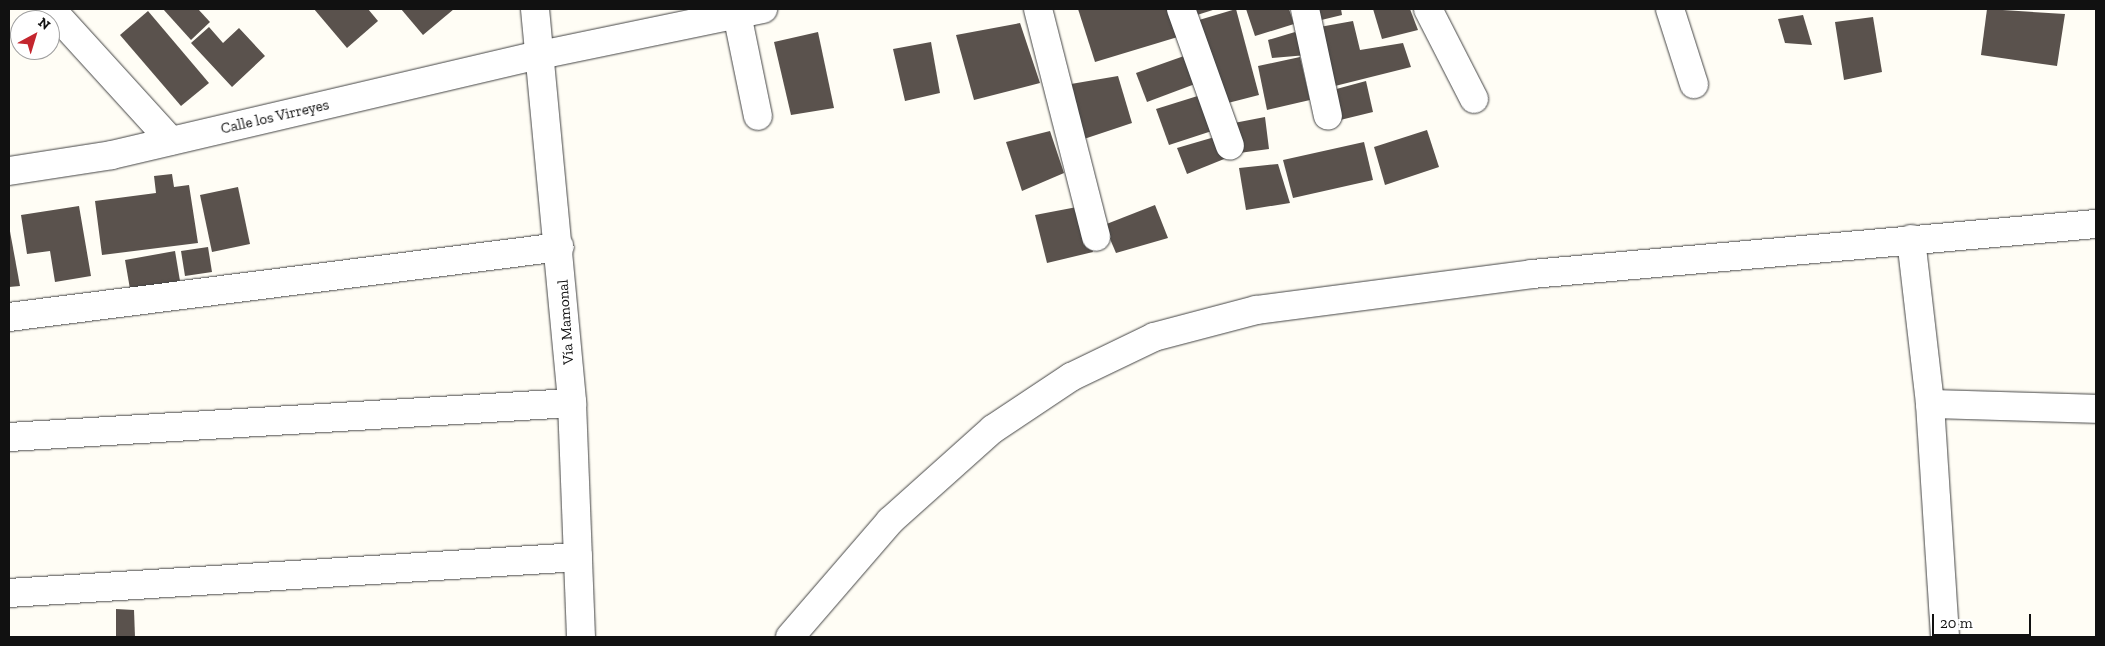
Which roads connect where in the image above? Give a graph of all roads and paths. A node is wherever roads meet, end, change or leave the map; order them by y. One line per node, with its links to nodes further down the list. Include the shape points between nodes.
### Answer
1 (51, 9): 14 (street)
2 (535, 9): 9 (street, Vía Mamonal)
3 (1038, 9): 18 (street)
4 (1181, 9): 15 (street)
5 (1305, 9): 13 (street)
6 (1428, 9): 11 (street)
7 (1670, 9): 10 (street)
8 (750, 11): 9 (street, Calle los Virreyes); 12 (street)
9 (540, 55): 14 (street, Calle los Virreyes); 20 (street, Vía Mamonal)
10 (1694, 84)
11 (1474, 99)
12 (758, 116)
13 (1328, 116)
14 (171, 141): 16 (street, Calle los Virreyes)
15 (1230, 146)
16 (9, 171)
17 (2096, 224): 19 (street)
18 (1096, 237)
19 (1911, 239): 23 (street); 29 (street, via 1532,274 1256,310 1154,337 1070,378 992,429 890,521)
20 (560, 248): 21 (street); 22 (street, Vía Mamonal)
21 (9, 317)
22 (572, 403): 25 (street); 26 (street, Vía Mamonal)
23 (1930, 404): 24 (street); 30 (street)
24 (2096, 409)
25 (9, 437)
26 (578, 557): 27 (street); 28 (street, Vía Mamonal)
27 (9, 592)
28 (581, 637)
29 (790, 637)
30 (1945, 637)

